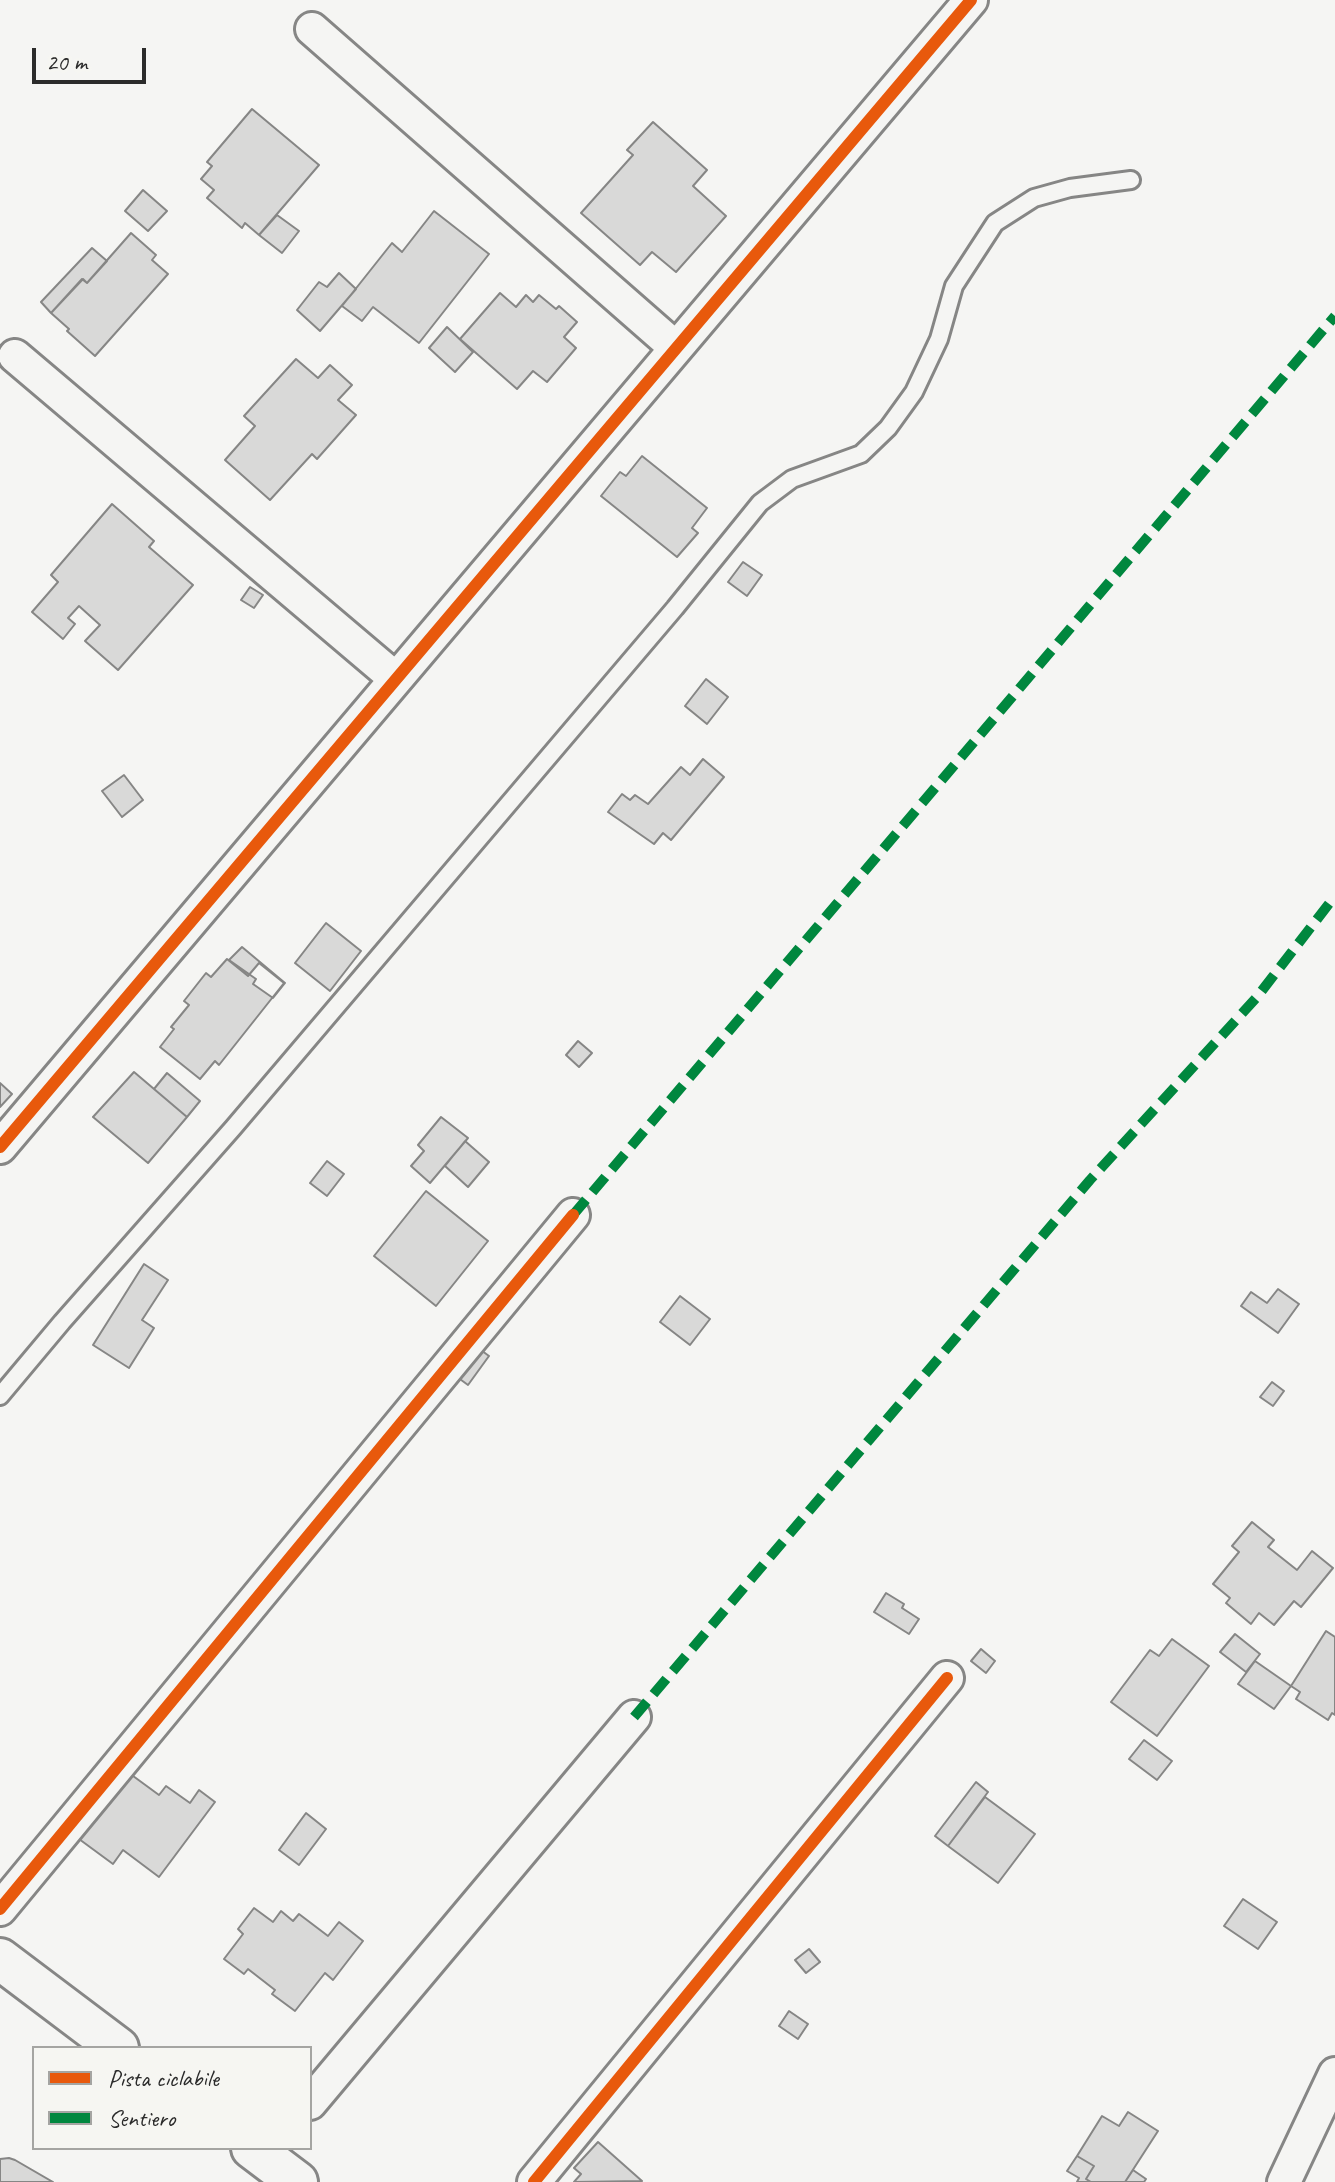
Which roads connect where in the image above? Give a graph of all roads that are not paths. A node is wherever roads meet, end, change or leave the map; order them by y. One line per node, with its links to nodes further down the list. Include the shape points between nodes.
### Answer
1 (971, 0): 4 (street)
2 (312, 29): 4 (street)
3 (1131, 180): 9 (lane, via 1034,198 995,223 954,286 939,339 914,392 888,428 861,454 792,479 760,503)
4 (676, 348): 6 (street)
5 (15, 356): 6 (street)
6 (396, 679): 7 (street)
7 (0, 1147)
8 (573, 1215): 12 (street)
9 (0, 1396)
10 (947, 1678): 19 (street)
11 (634, 1717): 16 (street)
12 (0, 1909)
13 (0, 1959): 14 (street)
14 (115, 2046)
15 (1335, 2074): 20 (street)
16 (312, 2101)
17 (263, 2151): 18 (street)
18 (297, 2182)
19 (534, 2182)
20 (1284, 2182)

